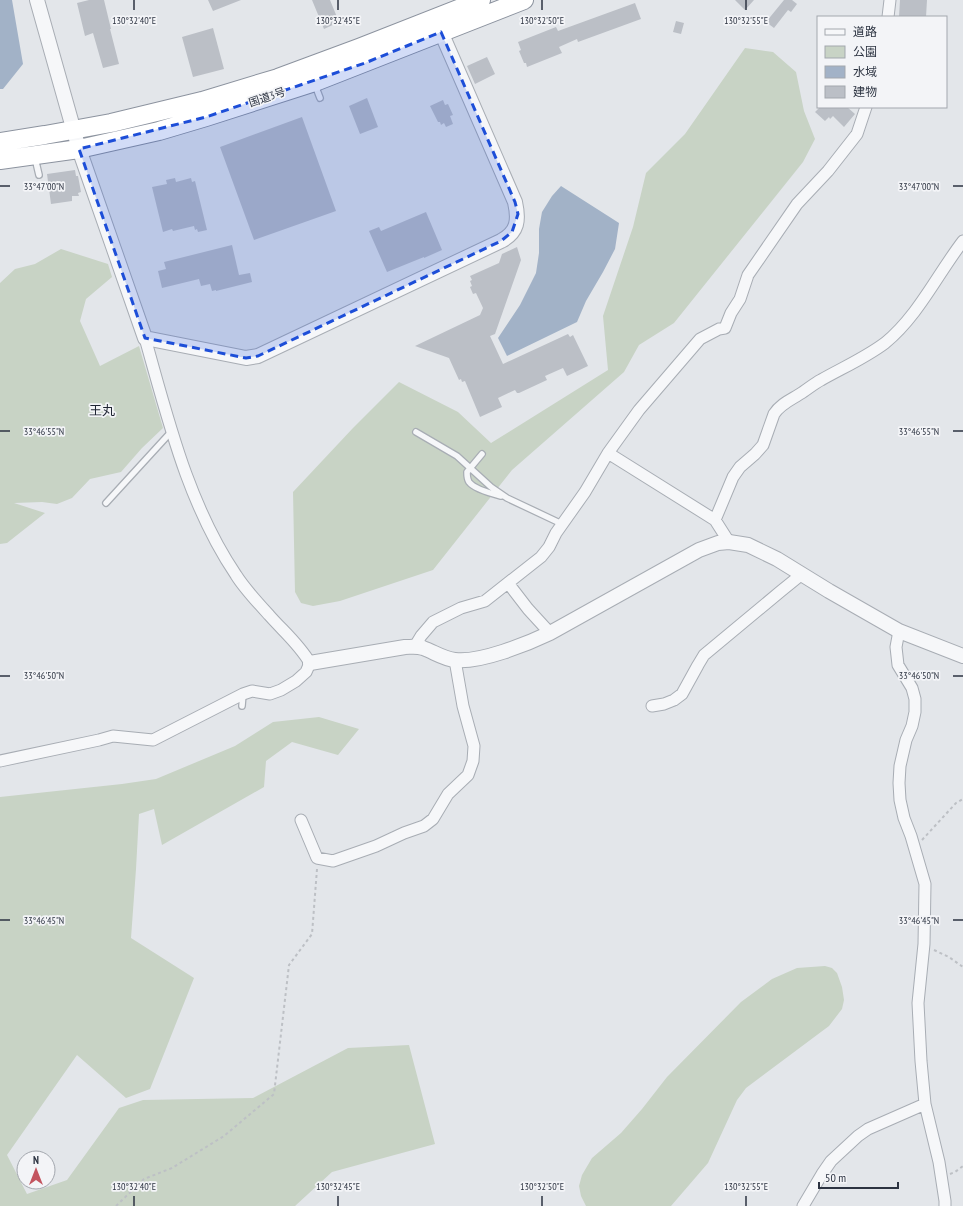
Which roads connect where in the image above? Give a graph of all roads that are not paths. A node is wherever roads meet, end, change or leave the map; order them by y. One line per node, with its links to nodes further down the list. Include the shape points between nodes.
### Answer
1 (37, 0): 8 (street)
2 (481, 0): 8 (highway, 国道3号, via 278,78 202,101)
3 (524, 0): 6 (highway, 国道3号)
4 (890, 0): 5 (street)
5 (888, 16)
6 (441, 32): 10 (highway, 国道3号, via 317,90); 15 (street, via 515,202 518,214 510,235 501,242 258,356 246,358)
7 (866, 108): 18 (street, via 857,134 828,171 797,204 748,275 740,299 725,328 700,338 639,410)
8 (73, 131): 9 (highway, 国道3号); 10 (street)
9 (0, 142)
10 (79, 149): 11 (highway, 国道3号); 15 (street)
11 (35, 155): 12 (highway, 国道3号); 13 (lane)
12 (0, 160)
13 (39, 175)
14 (963, 241): 23 (street, via 899,331 868,354 780,406 774,414 763,445 733,477)
15 (145, 338): 16 (street)
16 (171, 432): 22 (lane); 33 (street, via 183,468 212,536 236,576 289,635)
17 (416, 432): 20 (lane, via 456,456)
18 (608, 453): 23 (street); 24 (street)
19 (482, 454): 20 (lane)
20 (470, 468): 21 (lane); 21 (lane, via 467,472 470,483)
21 (506, 498): 24 (lane)
22 (106, 503)
23 (715, 520): 25 (street)
24 (562, 524): 27 (street, via 541,557)
25 (730, 542): 26 (street, via 748,545 777,558); 29 (street, via 718,543 699,550)
26 (802, 574): 28 (street); 36 (street, via 704,655 682,694 664,704)
27 (508, 583): 29 (street); 30 (street, via 485,601 461,608 433,622)
28 (899, 631): 31 (street); 39 (street, via 896,647 898,665 912,688 915,712 900,766 900,800 925,884 924,944 918,1003)
29 (550, 633): 32 (street, via 484,658)
30 (415, 646): 32 (street); 33 (street)
31 (963, 656)
32 (455, 660): 38 (street, via 463,706 474,746 473,760 468,775 448,794 433,819 424,826 333,861 317,858)
33 (310, 664): 34 (street, via 296,681 281,690 270,694 252,691)
34 (242, 694): 35 (lane); 37 (street, via 153,740 113,736)
35 (242, 706)
36 (652, 706)
37 (0, 761)
38 (301, 820)
39 (925, 1104): 40 (street, via 868,1129 858,1136 831,1161); 41 (street, via 942,1177)
40 (803, 1206)
41 (945, 1206)

